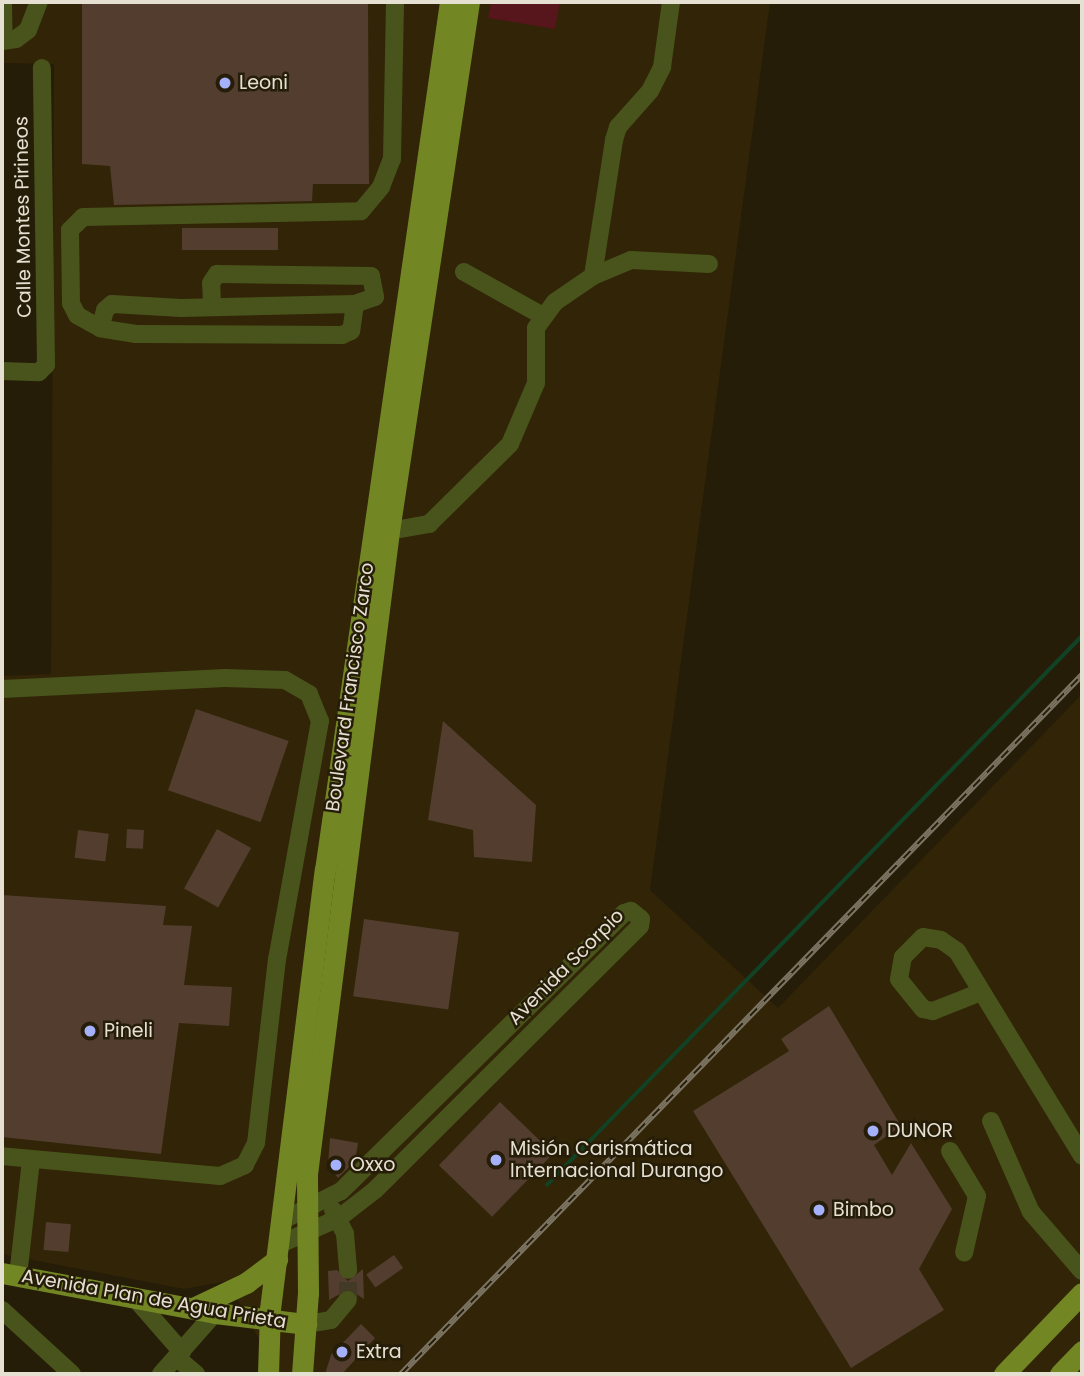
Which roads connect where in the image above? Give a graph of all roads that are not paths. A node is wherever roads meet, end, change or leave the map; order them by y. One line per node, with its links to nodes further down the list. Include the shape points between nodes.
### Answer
1 (3, 2): 7 (street)
2 (38, 2): 7 (street, via 28,30 16,40)
3 (395, 2): 16 (street, via 392,159 370,203 356,213 78,218 70,230 71,303 77,315)
4 (450, 2): 12 (main road, Boulevard Francisco Zarco)
5 (469, 2): 12 (main road, Boulevard Francisco Zarco)
6 (671, 2): 11 (street, via 662,67 650,92 618,127 614,140)
7 (3, 41)
8 (42, 68): 17 (street, Calle Montes Pirineos, via 46,366 38,372)
9 (709, 264): 11 (street, via 646,258 614,265)
10 (464, 272): 15 (street)
11 (593, 276): 15 (street)
12 (417, 283): 18 (main road, Boulevard Francisco Zarco)
13 (355, 304): 14 (street); 14 (street, via 375,297 371,276 217,274 211,283); 16 (street, via 354,325 342,335 136,334)
14 (212, 306): 16 (street, via 112,304 105,310)
15 (543, 316): 18 (street, via 534,345 536,383 510,444 429,524)
16 (100, 328)
17 (2, 371)
18 (382, 544): 20 (main road, Boulevard Francisco Zarco)
19 (2, 689): 33 (street, via 225,678 285,680 309,694 320,721 277,959 256,1143 245,1165 220,1176)
20 (335, 871): 35 (main road, Boulevard Francisco Zarco, via 307,1174); 37 (main road, Boulevard Francisco Zarco)
21 (981, 992): 21 (street, via 933,1011 923,1009 899,979 903,957 916,939 941,940 957,951); 32 (street)
22 (519, 1016): 23 (street); 23 (street, Avenida Scorpio, via 624,913 631,911 641,919 640,926); 24 (street, Avenida Scorpio)
23 (533, 1031): 25 (street, Avenida Scorpio)
24 (487, 1048): 25 (street); 26 (street, Avenida Scorpio)
25 (502, 1062): 27 (street, Avenida Scorpio)
26 (433, 1102): 27 (street); 30 (street, Avenida Scorpio)
27 (447, 1117): 34 (street, Avenida Scorpio)
28 (991, 1121): 42 (street, via 1031,1213)
29 (950, 1151): 40 (street, via 978,1202)
30 (381, 1154): 34 (street); 35 (street, Avenida Scorpio)
31 (2, 1156): 33 (street)
32 (1082, 1156)
33 (31, 1160): 43 (street)
34 (396, 1168): 36 (street, Avenida Scorpio)
35 (317, 1206): 36 (street); 37 (street, Avenida Scorpio); 38 (main road, Boulevard Francisco Zarco)
36 (338, 1218): 38 (street, Avenida Scorpio); 41 (street, via 345,1234)
37 (281, 1221): 39 (main road, Boulevard Francisco Zarco)
38 (309, 1234): 39 (street, Avenida Scorpio); 51 (main road, Boulevard Francisco Zarco)
39 (277, 1252): 47 (main road, via 246,1283); 50 (main road, Boulevard Francisco Zarco)
40 (964, 1253)
41 (348, 1270)
42 (1082, 1272)
43 (10, 1274): 45 (main road, Avenida Plan de Agua Prieta)
44 (1082, 1293): 59 (main road)
45 (134, 1297): 47 (main road, Avenida Plan de Agua Prieta); 53 (street)
46 (348, 1300): 51 (street, via 331,1320)
47 (193, 1308): 49 (main road, Avenida Plan de Agua Prieta)
48 (2, 1310): 54 (street)
49 (215, 1313): 50 (main road, Avenida Plan de Agua Prieta); 53 (street)
50 (270, 1321): 51 (main road, Avenida Plan de Agua Prieta); 57 (main road, Boulevard Francisco Zarco)
51 (306, 1324): 58 (main road, Boulevard Francisco Zarco)
52 (1082, 1351): 60 (main road)
53 (179, 1355): 55 (street); 56 (street)
54 (72, 1374)
55 (161, 1374)
56 (196, 1374)
57 (268, 1374)
58 (302, 1374)
59 (1004, 1374)
60 (1060, 1374)

